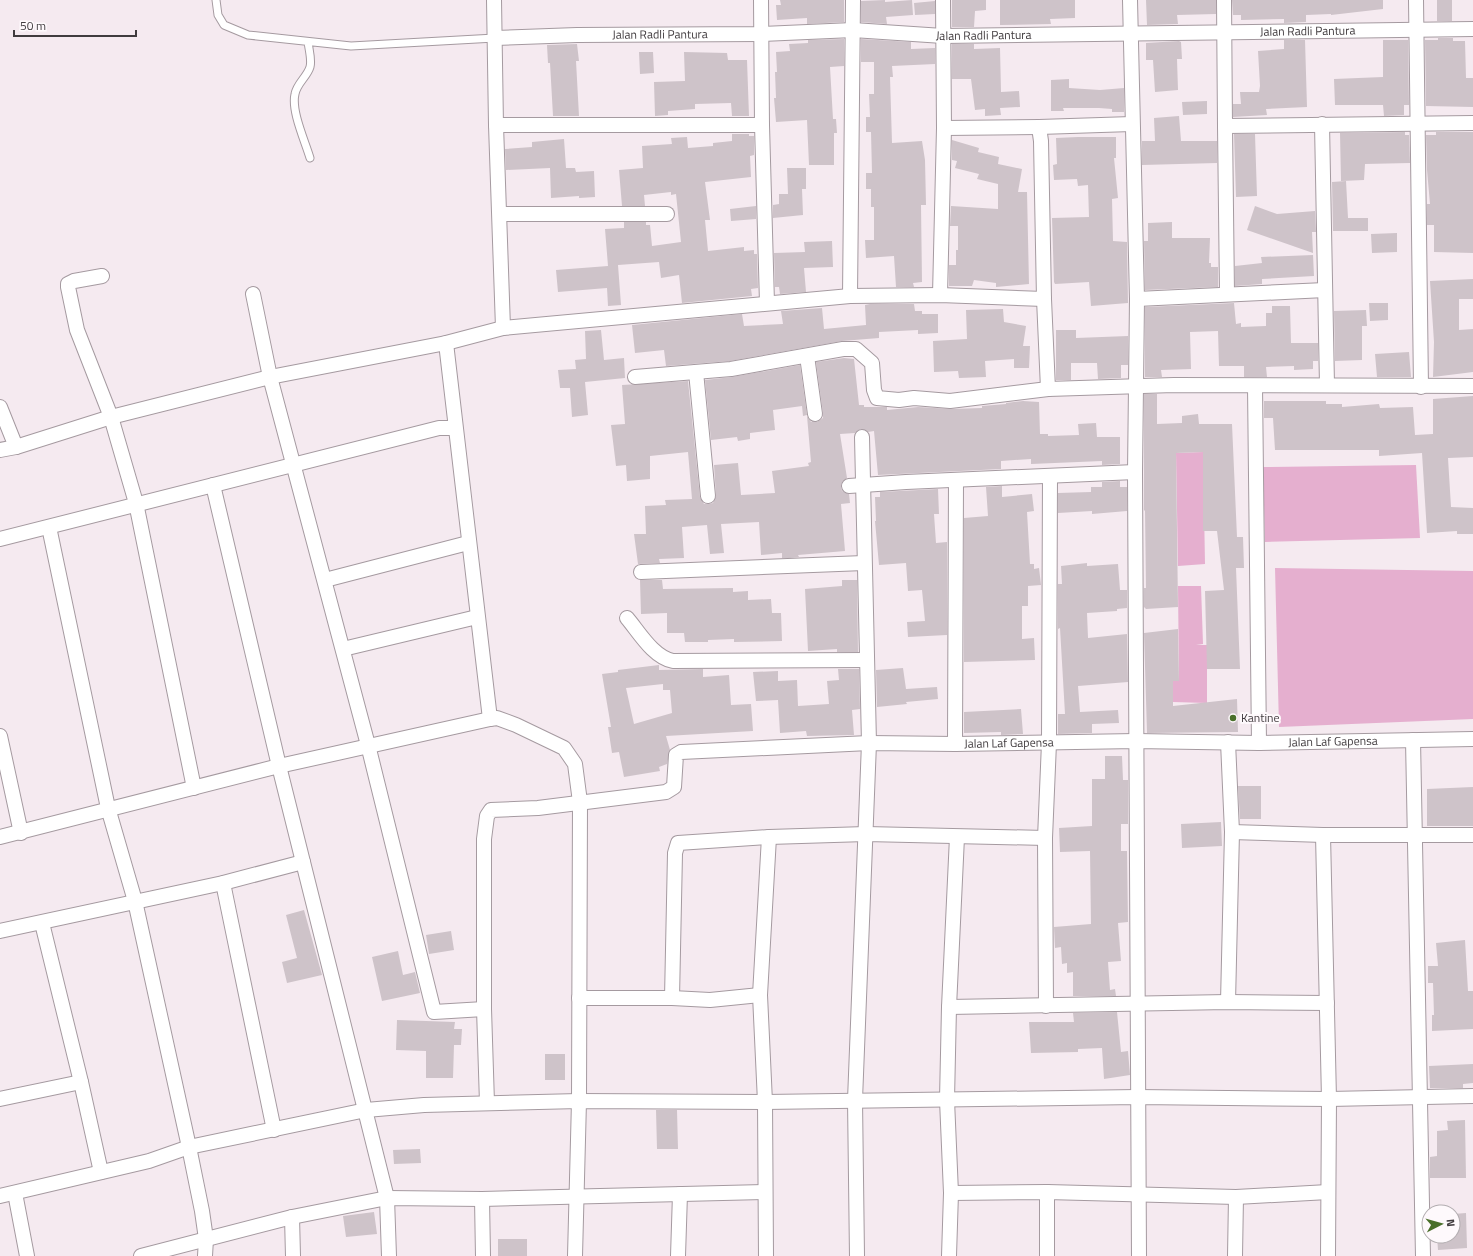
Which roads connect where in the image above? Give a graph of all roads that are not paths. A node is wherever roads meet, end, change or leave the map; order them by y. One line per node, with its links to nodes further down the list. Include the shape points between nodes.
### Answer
1 (216, 0): 17 (lane, via 218,15 224,25 232,30 248,36)
2 (494, 0): 16 (street)
3 (761, 0): 14 (street)
4 (853, 0): 11 (street)
5 (943, 0): 15 (street)
6 (1130, 0): 13 (street)
7 (1224, 0): 12 (street)
8 (1416, 0): 9 (street)
9 (1416, 29): 10 (street, Jalan Radli Pantura); 12 (street, Jalan Radli Pantura); 23 (street)
10 (1473, 29)
11 (853, 30): 14 (street, Jalan Radli Pantura); 15 (street, Jalan Radli Pantura); 35 (street)
12 (1224, 32): 13 (street, Jalan Radli Pantura); 24 (street)
13 (1130, 33): 15 (street, Jalan Radli Pantura); 19 (street)
14 (761, 34): 16 (street, Jalan Radli Pantura); 22 (street)
15 (943, 36): 26 (street)
16 (495, 38): 17 (lane, via 351,46); 21 (street)
17 (308, 42): 27 (lane, via 310,68 298,83 294,105)
18 (1473, 123): 23 (street)
19 (1132, 124): 25 (street); 37 (street)
20 (1322, 124): 23 (street); 24 (street); 31 (street)
21 (496, 125): 22 (street); 28 (street)
22 (762, 125): 38 (street)
23 (1417, 125): 49 (street)
24 (1225, 126): 32 (street)
25 (1039, 127): 26 (street); 36 (street)
26 (944, 128): 34 (street)
27 (310, 158)
28 (500, 214): 29 (street); 39 (street)
29 (667, 214)
30 (102, 276): 53 (street, via 74,281 68,284 68,287 77,330)
31 (1325, 290): 32 (street); 45 (street)
32 (1227, 293): 37 (street)
33 (253, 294): 44 (street)
34 (940, 295): 35 (street); 36 (street)
35 (850, 296): 38 (street)
36 (1044, 299): 50 (street)
37 (1137, 299): 48 (street)
38 (767, 303): 39 (street)
39 (503, 328): 40 (street)
40 (446, 343): 44 (street); 54 (street)
41 (807, 356): 42 (street, via 731,369); 50 (street, via 856,349 872,364 874,390 878,398 887,400 914,398 950,401); 52 (street)
42 (696, 372): 43 (street); 65 (street)
43 (635, 377)
44 (270, 378): 53 (street); 58 (street)
45 (1327, 385): 46 (street); 49 (street)
46 (1255, 386): 48 (street); 85 (street)
47 (1473, 386): 49 (street)
48 (1135, 387): 50 (street); 59 (street)
49 (1421, 387)
50 (1048, 389)
51 (0, 407): 56 (street)
52 (815, 414)
53 (111, 417): 56 (street); 66 (street)
54 (454, 428): 58 (street, via 439,428); 69 (street)
55 (862, 437): 63 (street)
56 (16, 447): 57 (street)
57 (0, 450)
58 (294, 464): 62 (street); 72 (street)
59 (1135, 472): 60 (street); 81 (street)
60 (1050, 476): 61 (street); 84 (street)
61 (956, 481): 63 (street); 86 (street)
62 (213, 485): 66 (street); 88 (street)
63 (864, 485): 64 (street); 70 (street)
64 (849, 486)
65 (708, 496)
66 (136, 503): 67 (street); 89 (street)
67 (49, 527): 68 (street); 91 (street)
68 (0, 539)
69 (468, 543): 72 (street); 73 (street)
70 (864, 563): 71 (street); 76 (street)
71 (641, 572)
72 (325, 580): 75 (street)
73 (477, 617): 75 (street); 77 (street)
74 (628, 618): 76 (street, via 652,648 665,659 673,661)
75 (343, 649): 87 (street)
76 (867, 660): 83 (street)
77 (490, 718): 87 (street); 90 (street, via 516,725 564,748 575,764)
78 (0, 736): 93 (street)
79 (1473, 739): 80 (street, Jalan Laf Gapensa)
80 (1413, 740): 85 (street, Jalan Laf Gapensa); 97 (street)
81 (1136, 741): 82 (street, Jalan Laf Gapensa); 84 (street, Jalan Laf Gapensa); 112 (street)
82 (1228, 742): 85 (street, Jalan Laf Gapensa); 92 (street)
83 (869, 743): 86 (street, Jalan Laf Gapensa); 90 (street, Jalan Laf Gapensa, via 678,752 675,784 671,790); 94 (street)
84 (1049, 743): 86 (street, Jalan Laf Gapensa); 101 (street)
85 (1259, 743)
86 (955, 744)
87 (368, 745): 88 (street); 115 (street, via 434,1012)
88 (279, 766): 89 (street); 102 (street)
89 (194, 788): 91 (street)
90 (580, 802): 108 (street); 115 (street, via 538,808 491,810 487,816 484,839)
91 (108, 808): 93 (street); 104 (street)
92 (1232, 832): 95 (street); 110 (street)
93 (21, 833): 98 (street)
94 (866, 834): 99 (street); 100 (street); 122 (street)
95 (1324, 835): 97 (street); 111 (street)
96 (1473, 835): 97 (street)
97 (1416, 836): 119 (street)
98 (0, 837)
99 (769, 837): 107 (street); 109 (street, via 678,843 675,853)
100 (957, 837): 101 (street); 114 (street)
101 (1045, 838): 113 (street)
102 (303, 862): 103 (street); 127 (street)
103 (223, 883): 104 (street); 128 (street)
104 (135, 901): 105 (street); 129 (street)
105 (42, 923): 106 (street); 116 (street)
106 (0, 931)
107 (760, 995): 109 (street, via 710,1000); 125 (street)
108 (580, 998): 109 (street); 124 (street)
109 (672, 998)
110 (1228, 1002): 111 (street); 112 (street)
111 (1327, 1003): 121 (street)
112 (1138, 1005): 113 (street); 118 (street)
113 (1046, 1006): 114 (street)
114 (949, 1007): 123 (street)
115 (484, 1009): 126 (street)
116 (81, 1082): 120 (street); 130 (street)
117 (1473, 1096): 119 (street)
118 (1138, 1097): 121 (street); 123 (street); 135 (street)
119 (1419, 1098): 121 (street); 160 (street)
120 (0, 1099)
121 (1329, 1099): 134 (street)
122 (855, 1100): 123 (street); 125 (street); 154 (street)
123 (947, 1100): 137 (street)
124 (579, 1101): 125 (street); 126 (street); 139 (street)
125 (765, 1102): 132 (street)
126 (487, 1103): 127 (street)
127 (366, 1110): 128 (street); 141 (street)
128 (274, 1130): 129 (street)
129 (189, 1147): 130 (street); 144 (street)
130 (101, 1172): 131 (street)
131 (16, 1192): 138 (street); 145 (street)
132 (765, 1192): 136 (street); 153 (street)
133 (1047, 1192): 135 (street); 137 (street); 156 (street)
134 (1328, 1192): 140 (street); 159 (street)
135 (1138, 1193): 140 (street); 157 (street)
136 (680, 1194): 139 (street); 152 (street)
137 (951, 1194): 155 (street)
138 (0, 1196)
139 (576, 1196): 142 (street); 151 (street)
140 (1236, 1196): 158 (street)
141 (387, 1198): 142 (street); 143 (street); 149 (street)
142 (482, 1199): 150 (street)
143 (292, 1217): 144 (street); 148 (street)
144 (206, 1239): 146 (street); 147 (street)
145 (27, 1256)
146 (141, 1256)
147 (205, 1256)
148 (293, 1256)
149 (390, 1256)
150 (483, 1256)
151 (575, 1256)
152 (678, 1256)
153 (766, 1256)
154 (857, 1256)
155 (949, 1256)
156 (1047, 1256)
157 (1139, 1256)
158 (1235, 1256)
159 (1328, 1256)
160 (1423, 1256)

